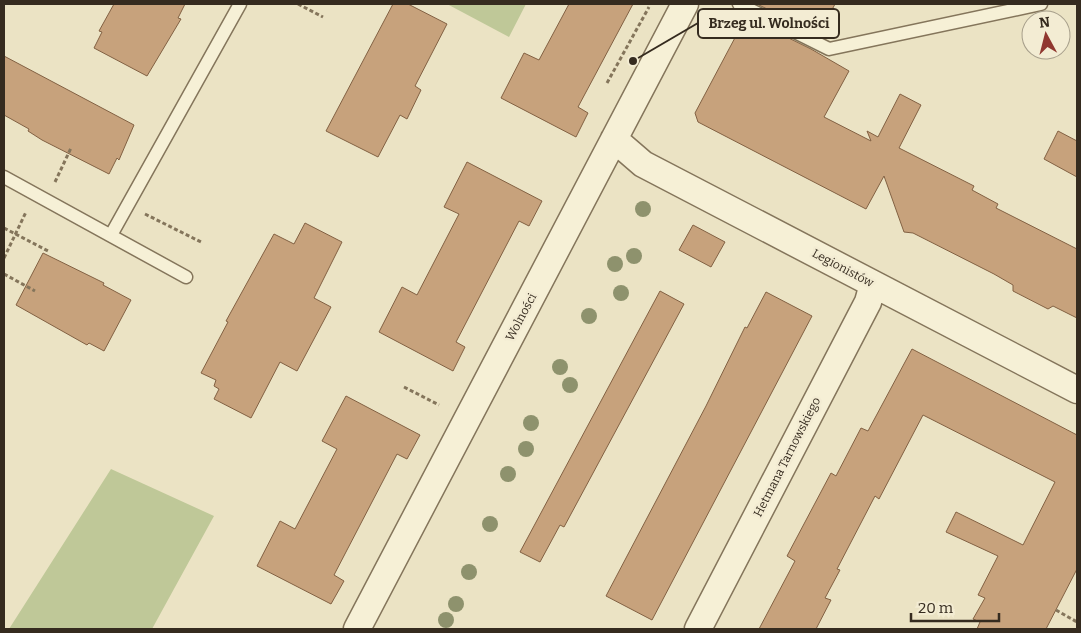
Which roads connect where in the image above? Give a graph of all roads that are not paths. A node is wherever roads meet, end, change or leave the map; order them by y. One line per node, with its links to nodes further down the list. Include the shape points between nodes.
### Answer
1 (240, 4): 7 (lane)
2 (685, 4): 5 (street, Wolności)
3 (739, 4): 4 (lane, via 829,49)
4 (1041, 4)
5 (614, 139): 9 (street, Legionistów, via 643,164); 11 (street, Wolności)
6 (4, 177): 7 (lane)
7 (111, 235): 8 (lane)
8 (186, 277)
9 (874, 284): 10 (street, Legionistów); 12 (street, Hetmana Tarnowskiego, via 868,302)
10 (1077, 390)
11 (357, 629)
12 (698, 629)

